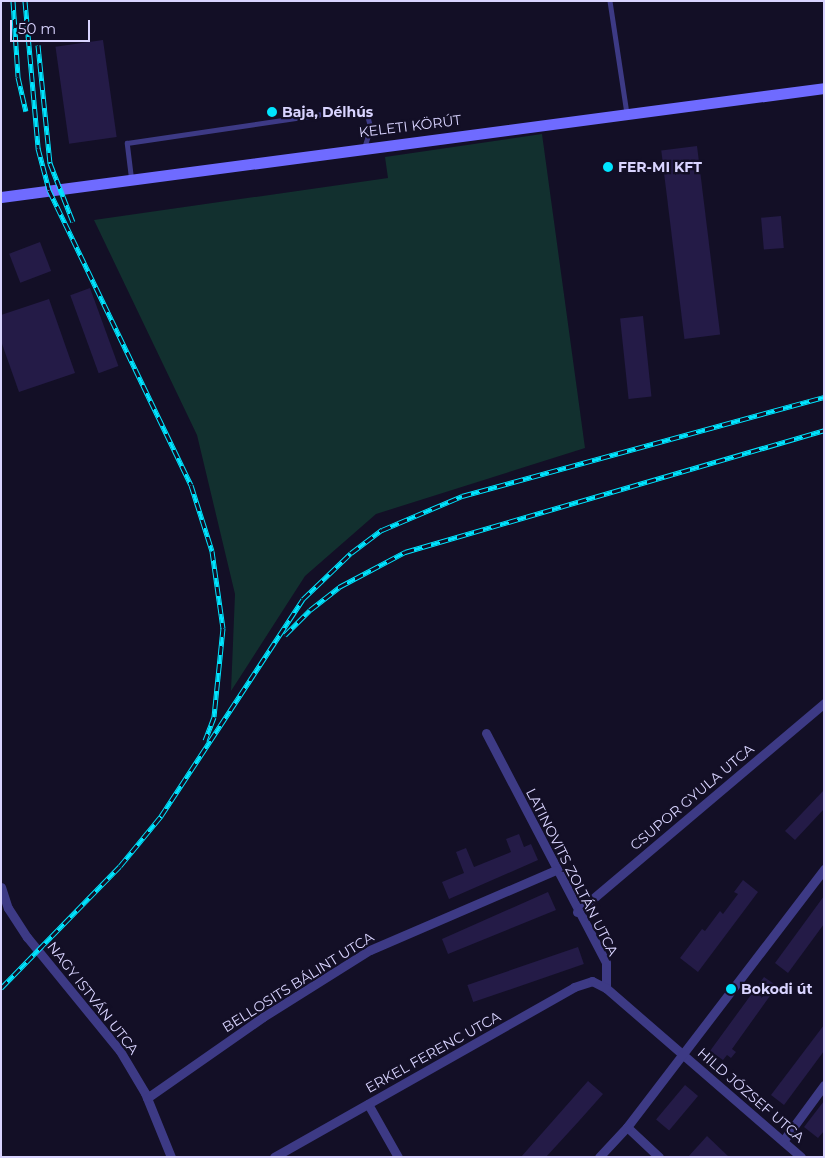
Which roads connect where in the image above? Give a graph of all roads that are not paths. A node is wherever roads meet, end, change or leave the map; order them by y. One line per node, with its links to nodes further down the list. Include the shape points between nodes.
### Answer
1 (610, 1): 3 (lane)
2 (824, 88): 3 (main road, KELETI KÖRÚT)
3 (627, 113): 4 (main road, KELETI KÖRÚT)
4 (365, 147): 5 (main road, KELETI KÖRÚT); 5 (lane, via 371,128 368,117 358,111 343,111 127,143)
5 (131, 179): 6 (main road, KELETI KÖRÚT)
6 (1, 196)
7 (824, 703): 12 (street, CSUPOR GYULA UTCA)
8 (486, 733): 10 (street, LATINOVITS ZOLTÁN UTCA)
9 (824, 869): 14 (street)
10 (556, 870): 12 (street, LATINOVITS ZOLTÁN UTCA); 16 (street, BELLOSITS BÁLINT UTCA, via 370,950 262,1017)
11 (1, 887): 16 (street, NAGY ISTVÁN UTCA, via 8,908 27,936 120,1051)
12 (577, 912): 13 (street, LATINOVITS ZOLTÁN UTCA, via 606,963)
13 (606, 988): 14 (street); 17 (street, ERKEL FERENC UTCA, via 592,981 574,987)
14 (683, 1054): 18 (street); 19 (street, HILD JÓZSEF UTCA)
15 (824, 1084): 19 (street)
16 (147, 1098): 20 (street, NAGY ISTVÁN UTCA)
17 (368, 1104): 21 (street, ERKEL FERENC UTCA); 22 (street)
18 (626, 1128): 23 (street); 24 (street)
19 (783, 1141): 25 (street, HILD JÓZSEF UTCA)
20 (171, 1157)
21 (274, 1157)
22 (398, 1157)
23 (599, 1157)
24 (660, 1157)
25 (801, 1157)

